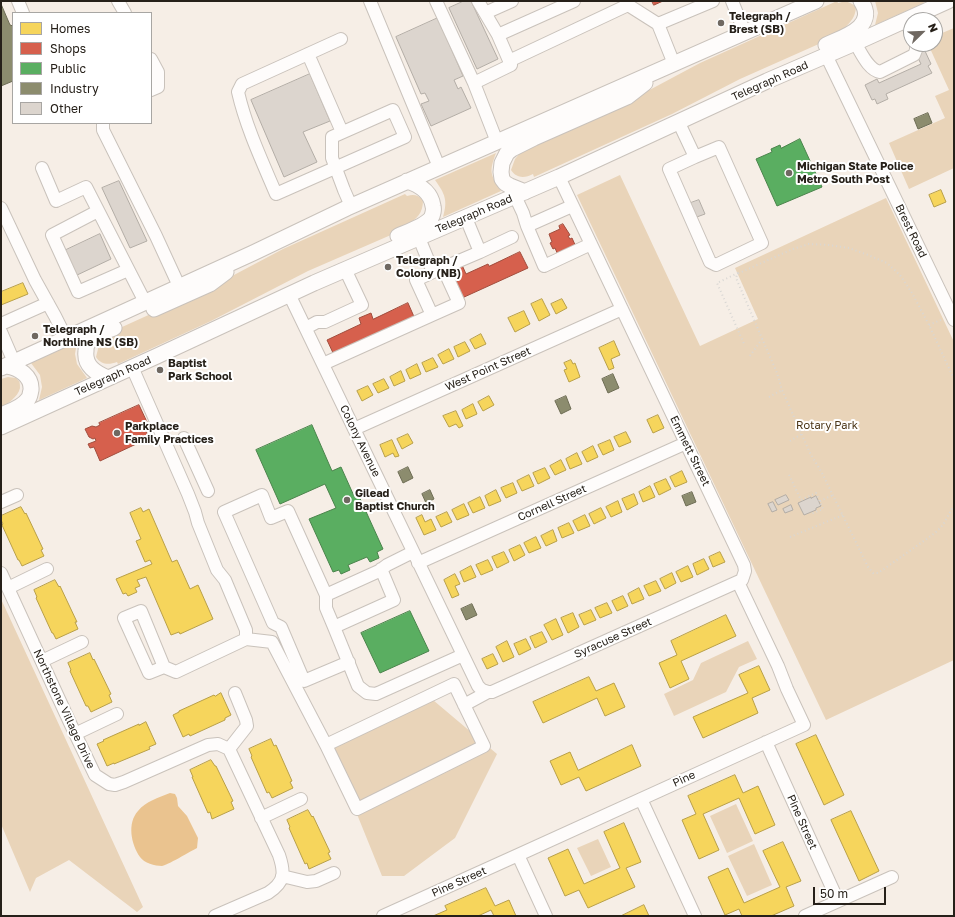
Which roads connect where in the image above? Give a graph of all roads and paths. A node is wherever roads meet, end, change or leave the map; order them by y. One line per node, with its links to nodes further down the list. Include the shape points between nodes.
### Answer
1 (18, 1): 15 (street)
2 (118, 1): 16 (street)
3 (370, 1): 39 (street)
4 (436, 1): 31 (street)
5 (478, 1): 18 (street)
6 (512, 1): 18 (street)
7 (574, 1): 22 (street)
8 (714, 1): 19 (street)
9 (732, 1): 21 (street)
10 (816, 1): 14 (main road)
11 (861, 1): 33 (main road, via 866,17 858,28 743,82)
12 (945, 1): 17 (main road, Telegraph Road)
13 (627, 3): 19 (street); 29 (street)
14 (801, 4): 21 (main road)
15 (23, 12)
16 (124, 12)
17 (929, 12)
18 (485, 13): 22 (street)
19 (658, 24): 30 (street)
20 (903, 28): 24 (main road, Telegraph Road)
21 (745, 33): 30 (main road)
22 (498, 35): 29 (street)
23 (340, 39): 26 (street)
24 (855, 43): 25 (street, via 868,64 880,72 914,55); 27 (main road, Telegraph Road)
25 (915, 52)
26 (308, 54): 36 (street); 41 (street, via 242,84 238,92 259,155 276,194)
27 (826, 55): 33 (main road, Telegraph Road); 67 (street, Brest Road)
28 (152, 61): 32 (street, via 158,72 158,87)
29 (509, 61): 31 (street, via 511,65)
30 (669, 66): 37 (main road); 44 (main road, via 627,97 534,138 507,153 502,163 502,178)
31 (474, 83): 37 (street)
32 (152, 90)
33 (706, 110): 34 (main road, Telegraph Road)
34 (679, 123): 38 (street); 42 (main road, Telegraph Road)
35 (103, 124): 60 (street, via 103,130)
36 (342, 132): 41 (street, via 332,137 332,158); 41 (street, via 393,110 405,136)
37 (497, 142): 39 (main road)
38 (695, 157): 38 (street, via 719,147 762,243 716,265 710,262 669,170)
39 (439, 167): 43 (main road)
40 (42, 168): 48 (street, via 56,201 86,187)
41 (336, 168): 45 (street)
42 (559, 177): 44 (main road, Telegraph Road); 46 (street, Emmett Street)
43 (408, 181): 45 (main road); 62 (main road, via 429,194 432,200 432,217 425,223 309,275)
44 (520, 194): 49 (main road, Telegraph Road); 50 (street)
45 (351, 206): 55 (main road)
46 (572, 206): 50 (street); 53 (street, Emmett Street)
47 (1, 208): 64 (street, via 34,280)
48 (98, 211): 57 (street); 57 (street, via 52,235 78,292)
49 (466, 218): 52 (main road, Telegraph Road); 54 (street)
50 (527, 226): 53 (street, via 544,266)
51 (512, 237): 54 (street)
52 (419, 238): 56 (main road, Telegraph Road); 58 (street)
53 (590, 244): 65 (street, Emmett Street)
54 (480, 252): 58 (street)
55 (253, 253): 60 (main road); 79 (main road, via 210,284 97,335 87,344 86,360 93,370)
56 (345, 269): 61 (main road, Telegraph Road); 70 (street, via 362,306)
57 (128, 270): 63 (street)
58 (438, 270): 66 (street, via 416,280); 66 (street, via 459,303)
59 (740, 273): 69 (path, via 793,248 809,244 849,248 887,263 900,275); 73 (path, via 736,278); 74 (path, via 717,283)
60 (179, 286): 63 (main road)
61 (290, 294): 62 (main road, Telegraph Road); 70 (street, Colony Avenue)
62 (275, 300): 78 (main road, Telegraph Road)
63 (145, 302): 72 (main road)
64 (48, 303): 68 (street); 72 (street)
65 (622, 309): 85 (street, West Point Street); 89 (street, Emmett Street)
66 (432, 315): 76 (street)
67 (953, 317): 69 (path)
68 (1, 324)
69 (929, 325): 80 (path)
70 (306, 328): 76 (street, Colony Avenue)
71 (1, 332): 77 (street)
72 (66, 338): 77 (main road)
73 (762, 339): 75 (path); 81 (path)
74 (745, 346)
75 (750, 356)
76 (323, 364): 85 (street, Colony Avenue)
77 (7, 366): 83 (main road, via 14,367 27,376 31,388 30,397 18,408)
78 (132, 367): 79 (main road, Telegraph Road); 108 (street, via 188,494 217,570 225,580 246,630)
79 (108, 378): 84 (main road, Telegraph Road)
80 (954, 380)
81 (782, 390): 82 (path); 86 (path)
82 (769, 397)
83 (1, 416)
84 (1, 427)
85 (354, 429): 100 (street, Colony Avenue)
86 (802, 434): 88 (path); 93 (path)
87 (184, 438): 91 (street)
88 (790, 442)
89 (686, 443): 100 (street, Cornell Street); 104 (street, Emmett Street, via 744,565 744,577)
90 (789, 475): 94 (path, via 801,500 816,493)
91 (208, 491)
92 (17, 495): 95 (street)
93 (834, 495): 94 (path); 98 (path)
94 (820, 501): 97 (path, via 823,509)
95 (1, 502)
96 (954, 505): 98 (path, via 944,525 878,573 873,573 868,567)
97 (812, 514)
98 (843, 515): 99 (path)
99 (790, 537)
100 (416, 558): 102 (street, Cornell Street, via 387,565); 110 (street, Colony Avenue)
101 (47, 569): 105 (street)
102 (381, 569): 106 (street, Cornell Street); 107 (street, via 394,600)
103 (1, 573): 105 (street, Northstone Village Drive)
104 (738, 582): 114 (street, Syracuse Street); 119 (street, Pine, via 804,724)
105 (8, 588): 111 (street, Northstone Village Drive)
106 (326, 595): 107 (street, via 326,608); 112 (street, via 288,511 272,518 262,495 224,512 273,623 281,627 304,681)
107 (334, 627): 112 (street)
108 (246, 639): 113 (street, via 176,672); 120 (street, via 272,642)
109 (82, 642): 111 (street)
110 (463, 655): 112 (street, via 376,694 367,693 358,686); 114 (street, Colony Avenue, via 478,686)
111 (42, 661): 118 (street, Northstone Village Drive)
112 (348, 662)
113 (164, 667): 113 (street, via 141,611 124,618 148,674)
114 (488, 692): 116 (street, Syracuse Street)
115 (235, 693): 121 (street, via 247,726)
116 (464, 705): 120 (street, via 454,684); 120 (street, via 484,746 357,809)
117 (117, 714): 118 (street)
118 (75, 734): 121 (street, Northstone Village Drive, via 95,775 115,785 208,745 218,744)
119 (766, 742): 123 (street, Pine); 130 (street, Pine Street)
120 (326, 745)
121 (229, 749): 124 (street)
122 (301, 799): 124 (street)
123 (641, 799): 125 (street, Pine); 135 (street)
124 (261, 818): 128 (street, via 283,865)
125 (565, 834): 126 (street, Pine Street)
126 (518, 855): 131 (street, Pine Street); 134 (street)
127 (334, 873): 128 (street, via 307,882)
128 (282, 876): 132 (street, via 276,888)
129 (892, 877): 130 (street)
130 (838, 901): 136 (street)
131 (403, 912): 133 (street, Pine Street)
132 (215, 916)
133 (383, 916)
134 (546, 916)
135 (695, 916)
136 (805, 916)

